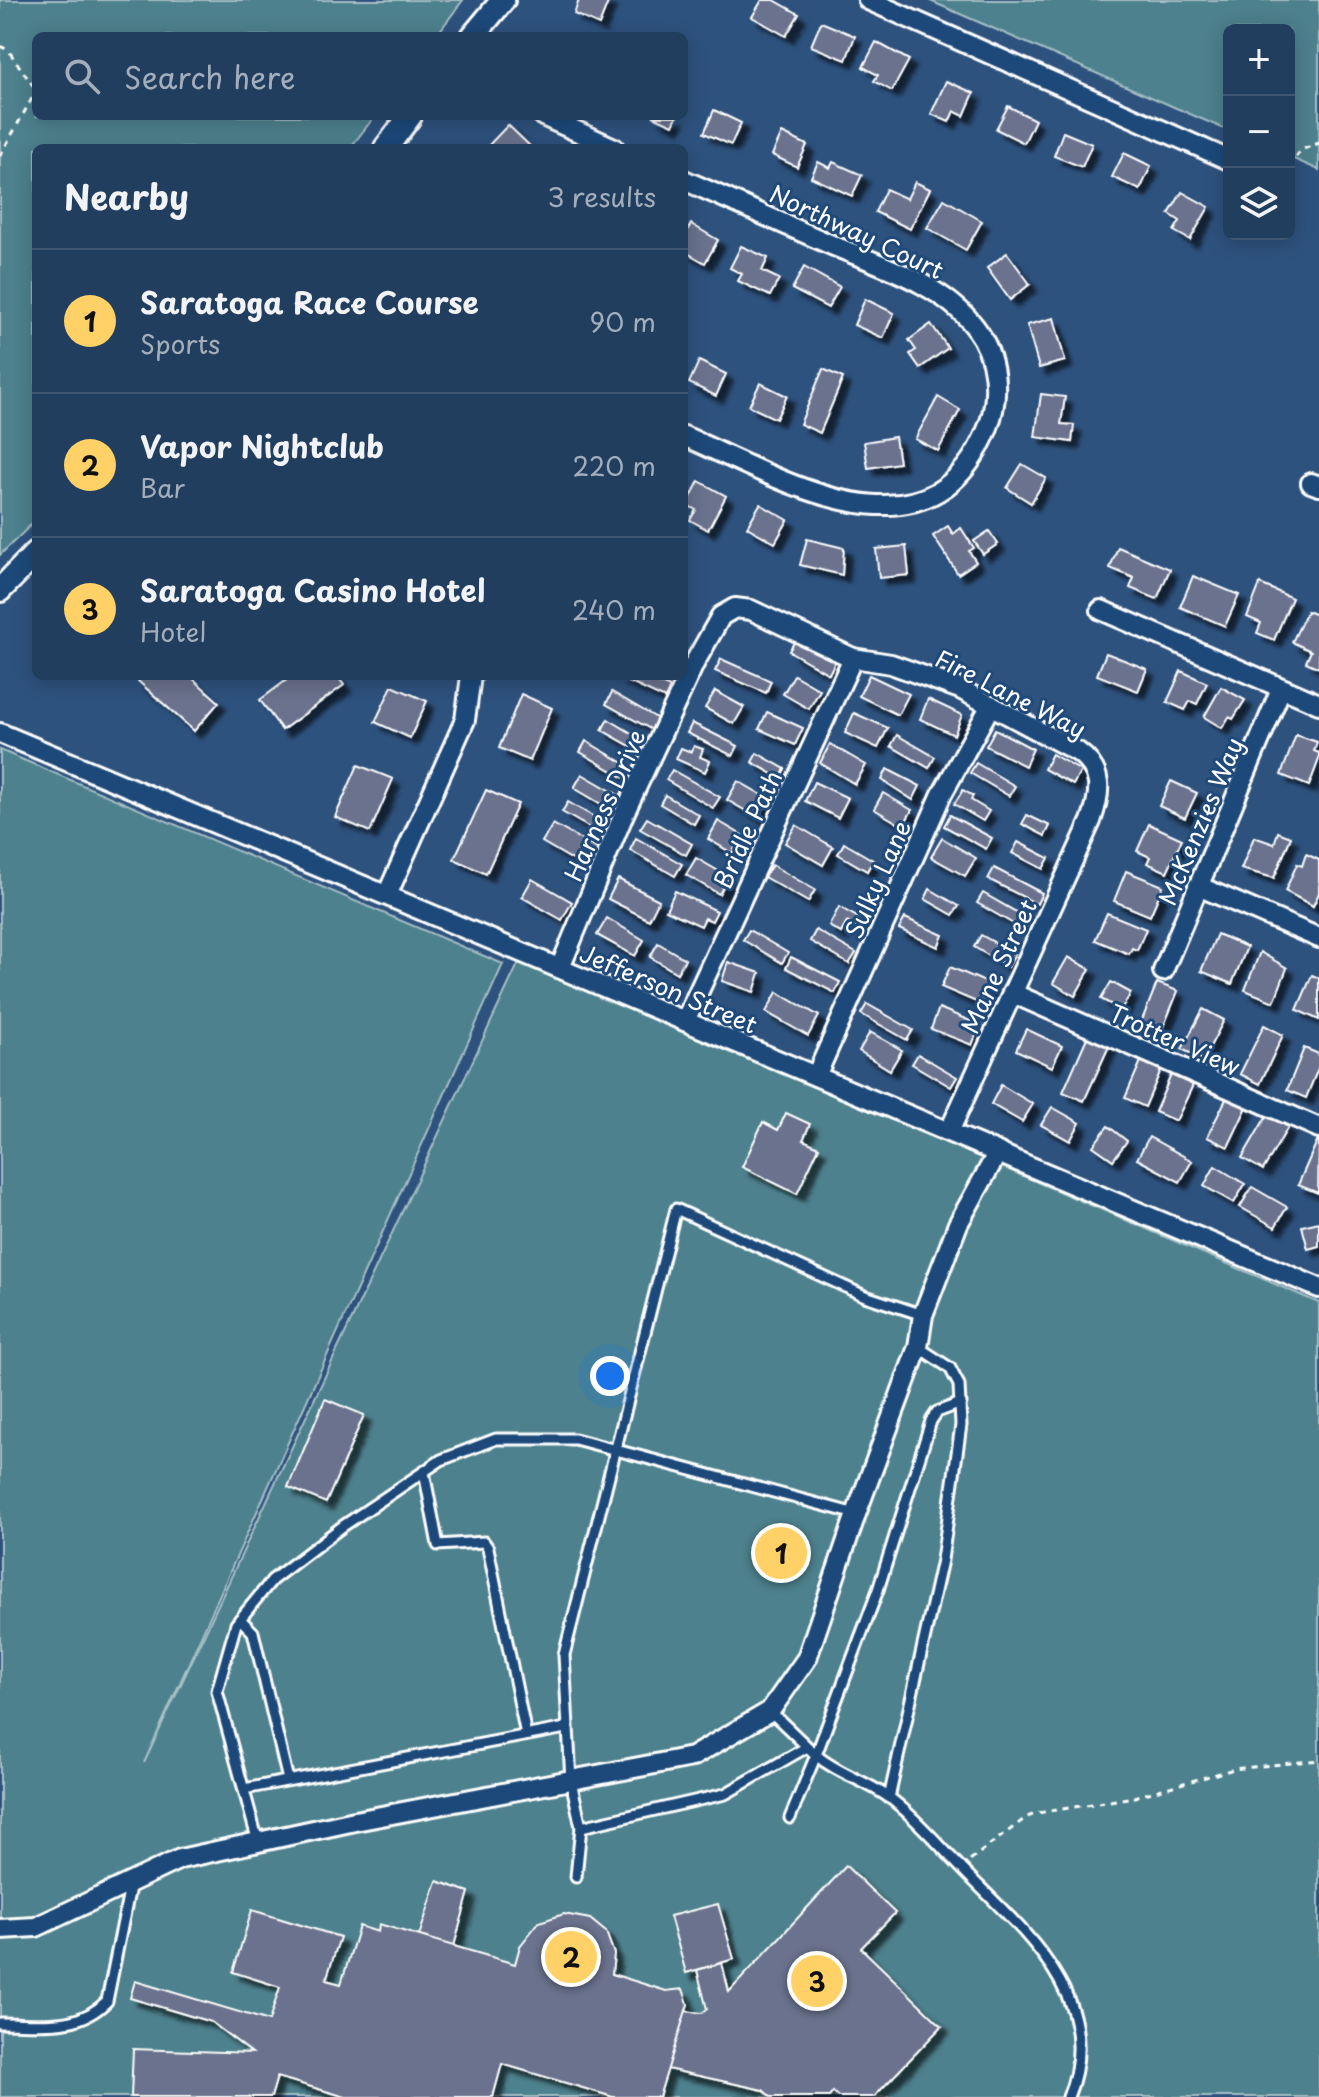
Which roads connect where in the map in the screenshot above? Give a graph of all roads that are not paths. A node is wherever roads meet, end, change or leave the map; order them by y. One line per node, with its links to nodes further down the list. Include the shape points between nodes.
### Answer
1 (503, 0): 3 (street)
2 (868, 0): 8 (street)
3 (476, 32)
4 (407, 120): 6 (street)
5 (552, 120): 7 (street)
6 (389, 144)
7 (605, 144)
8 (1223, 157)
9 (688, 182): 10 (street, Northway Court, via 938,293 974,326 991,354 996,386 992,418 976,457 948,488 901,505 852,505)
10 (688, 438)
11 (32, 557): 12 (street)
12 (0, 590)
13 (1101, 610): 19 (street)
14 (853, 658): 15 (street, Fire Lane Way, via 743,608 721,616); 21 (street, Fire Lane Way, via 926,674); 30 (street, Bridle Path)
15 (695, 662): 16 (street, Harness Drive)
16 (688, 677)
17 (470, 680): 25 (street, via 465,720)
18 (687, 680): 27 (street, Harness Drive)
19 (1281, 689): 20 (street); 24 (street, McKenzies Way)
20 (1319, 704)
21 (991, 705): 23 (street, Fire Lane Way, via 1088,759 1100,781); 31 (street, Sulky Lane, via 942,794)
22 (0, 733): 25 (street, Jefferson Street)
23 (1091, 821): 29 (street, Mane Street)
24 (1198, 886): 26 (street); 28 (street, McKenzies Way)
25 (387, 895): 27 (street, Jefferson Street)
26 (1319, 938)
27 (560, 968): 30 (street, Jefferson Street)
28 (1163, 971)
29 (1012, 993): 32 (street, Trotter View); 33 (street, Mane Street)
30 (685, 1021): 31 (street, Jefferson Street)
31 (816, 1076): 33 (street, Jefferson Street)
32 (1319, 1128)
33 (949, 1132): 34 (street, Jefferson Street)
34 (998, 1152): 35 (street, Jefferson Street); 36 (street, via 958,1224)
35 (1319, 1288)
36 (923, 1315): 37 (street); 39 (lane, via 865,1296 676,1209)
37 (918, 1347): 38 (lane, via 950,1368); 41 (street)
38 (961, 1403): 47 (lane, via 937,1412 931,1421 878,1590); 51 (lane, via 942,1560)
39 (615, 1448): 40 (lane, via 575,1439 496,1439); 41 (lane); 44 (lane, via 564,1655)
40 (424, 1472): 42 (lane, via 272,1580); 45 (lane, via 438,1545 476,1541 488,1548)
41 (856, 1514): 43 (street, via 807,1658)
42 (240, 1619): 48 (lane, via 253,1632); 50 (lane, via 217,1691)
43 (770, 1711): 46 (lane); 49 (street, via 692,1757)
44 (566, 1728): 45 (lane); 49 (lane)
45 (526, 1735): 48 (lane)
46 (807, 1747): 47 (lane); 53 (lane, via 725,1794)
47 (816, 1755): 51 (lane); 52 (lane)
48 (288, 1780): 50 (lane)
49 (571, 1781): 53 (lane); 54 (street)
50 (244, 1789): 54 (lane)
51 (889, 1798): 59 (lane, via 1043,1950 1064,1986 1077,2054)
52 (790, 1818)
53 (581, 1827): 55 (lane)
54 (258, 1842): 56 (street, via 180,1859)
55 (576, 1877)
56 (131, 1882): 57 (street, via 36,1927); 58 (lane, via 107,2001 94,2015 72,2023)
57 (0, 1930)
58 (0, 2023)
59 (1068, 2097)

